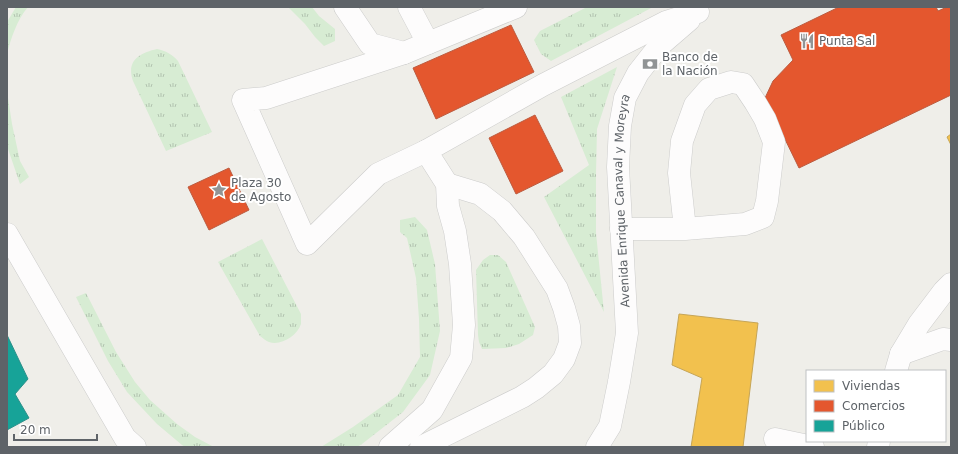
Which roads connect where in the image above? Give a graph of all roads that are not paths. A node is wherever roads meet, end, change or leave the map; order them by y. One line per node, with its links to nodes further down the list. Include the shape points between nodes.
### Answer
1 (345, 7): 6 (street, via 370,44)
2 (410, 7): 5 (street)
3 (516, 7): 5 (street)
4 (703, 9): 7 (street, via 666,22 543,85); 9 (street, Avenida Enrique Canaval y Moreyra, via 660,45 638,73 625,98 620,126 618,167)
5 (428, 43): 6 (street)
6 (404, 53): 7 (street, via 266,98 244,100 307,244 378,174)
7 (426, 151): 8 (street)
8 (448, 184): 17 (street, via 448,206 460,264 464,325 461,358 432,410); 18 (street, via 480,194 502,211 524,237 557,289 569,326 570,343 564,359 553,374 536,388)
9 (621, 229): 10 (street); 19 (street, Avenida Enrique Canaval y Moreyra, via 627,333 610,426)
10 (685, 229): 10 (street, via 745,224 763,217 774,142 765,119 743,84 731,82 709,90 695,106 682,141 679,173)
11 (7, 234): 16 (street, via 125,438)
12 (949, 291): 14 (street, via 919,324)
13 (951, 340): 14 (street, via 943,339)
14 (899, 362)
15 (775, 439): 20 (street)
16 (135, 447)
17 (390, 447)
18 (421, 447)
19 (597, 447)
20 (813, 447)

